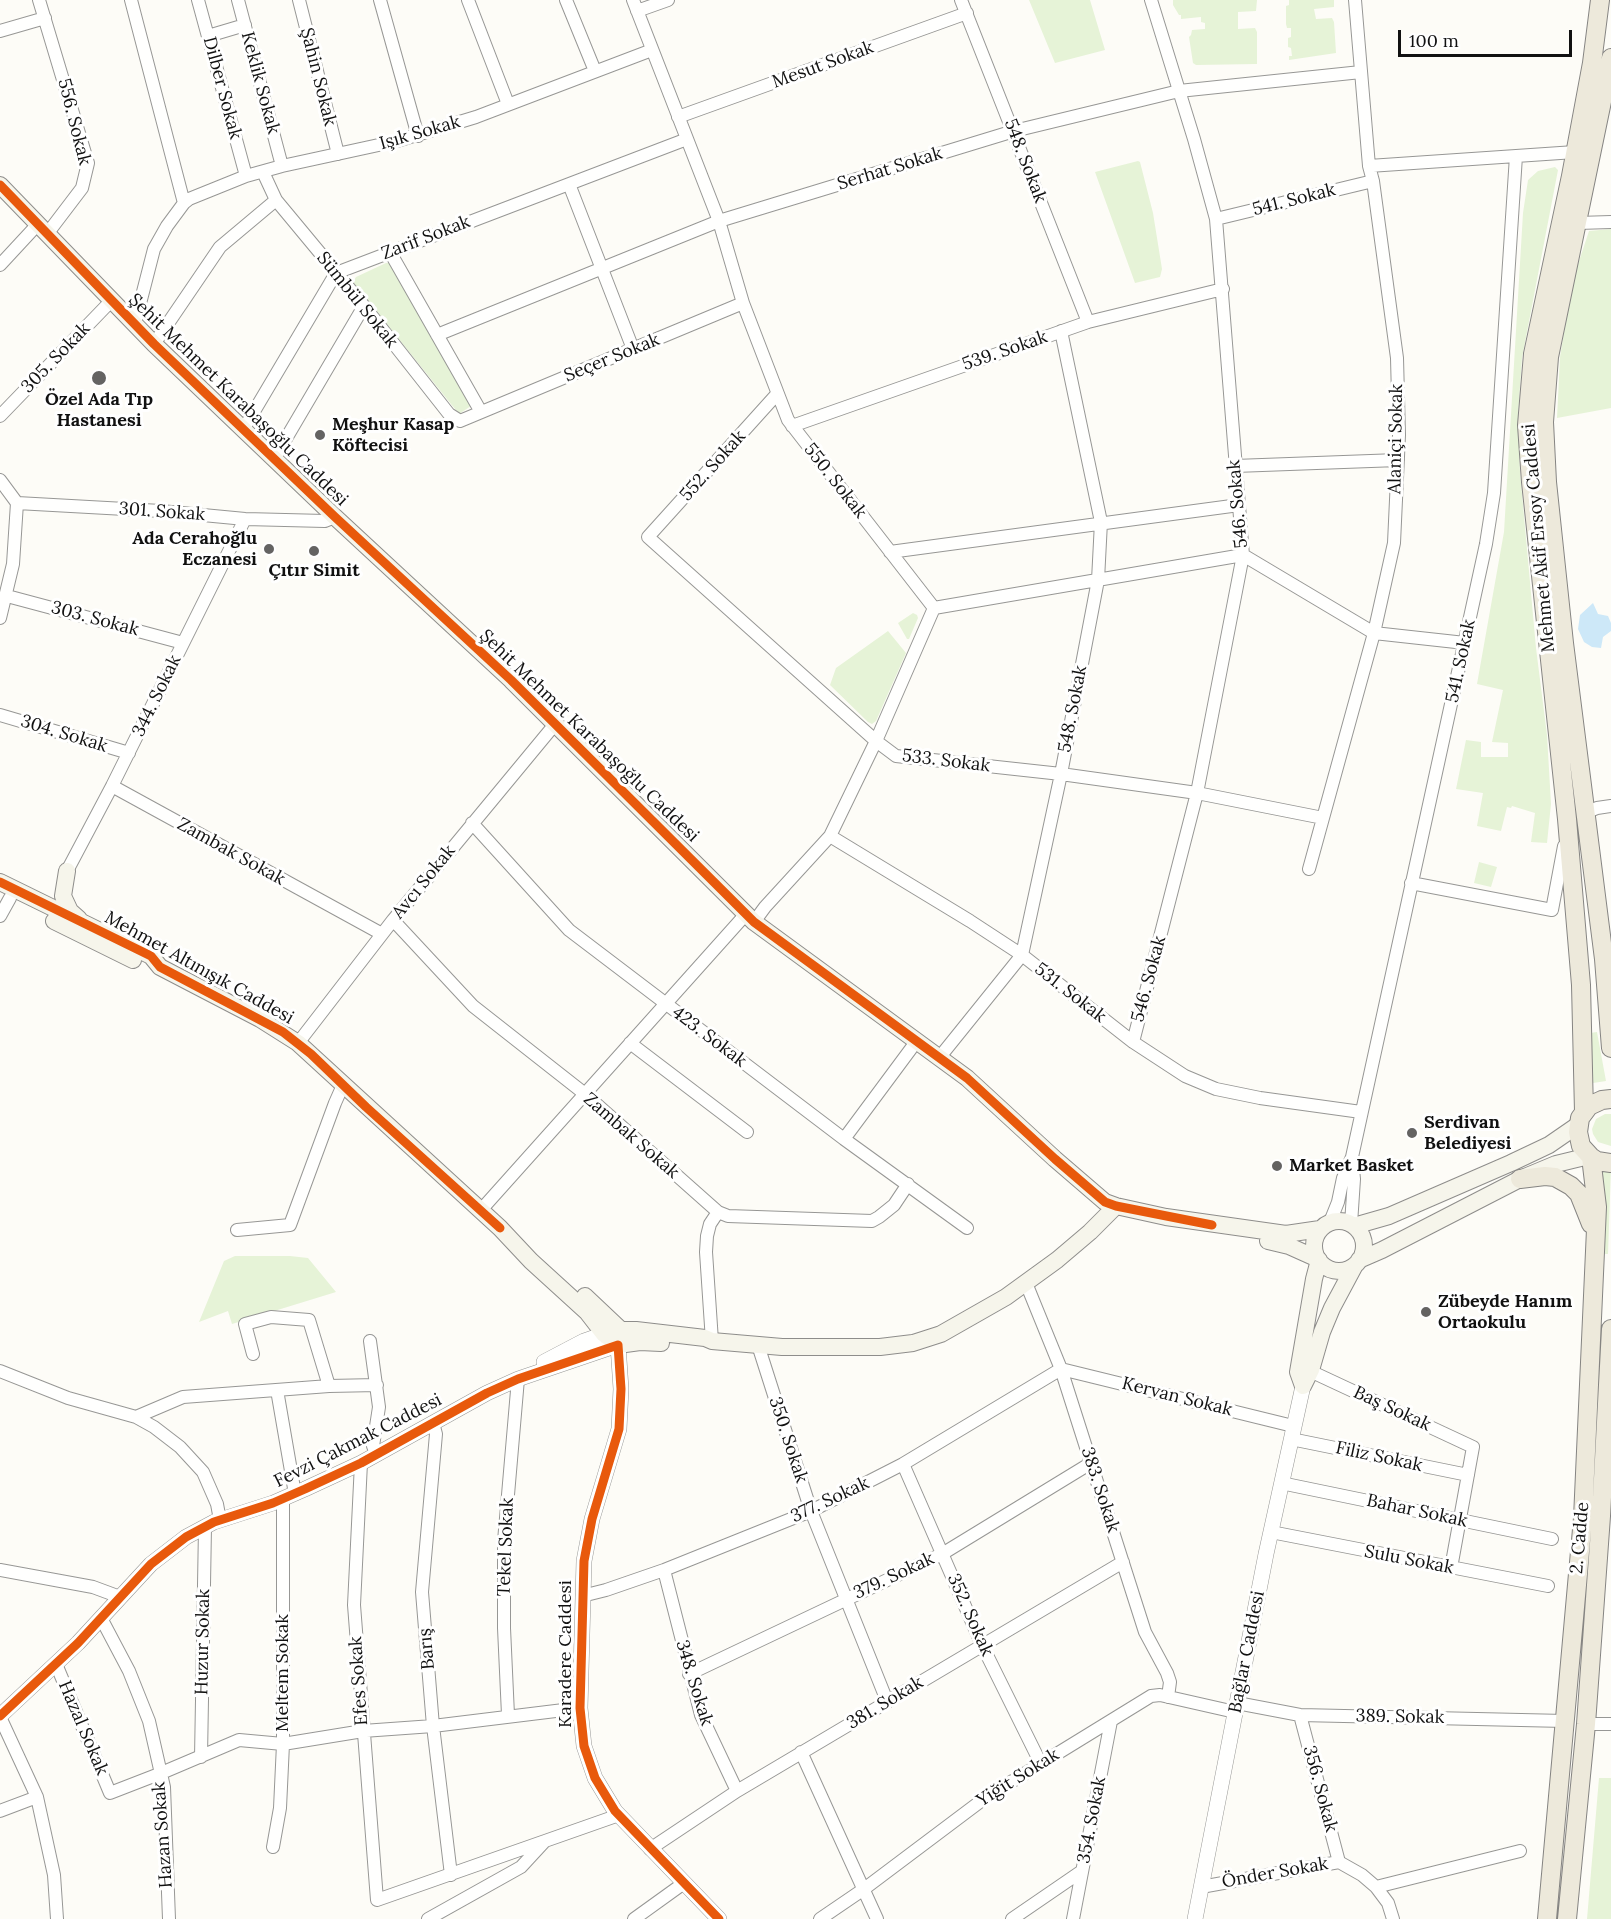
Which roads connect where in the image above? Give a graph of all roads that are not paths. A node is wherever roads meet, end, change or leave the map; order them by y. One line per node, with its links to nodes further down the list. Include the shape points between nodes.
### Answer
1 (39, 0): 16 (street, 556. Sokak)
2 (131, 0): 41 (street)
3 (198, 0): 19 (street, Dilber Sokak)
4 (238, 0): 17 (street, Keklik Sokak)
5 (299, 0): 31 (street, Şahin Sokak)
6 (380, 0): 28 (street)
7 (468, 0): 25 (street)
8 (566, 0): 22 (street)
9 (668, 0): 14 (street)
10 (962, 0): 15 (street, 548. Sokak)
11 (1151, 0): 24 (street, 546. Sokak)
12 (1355, 0): 23 (street, Alaniçi Sokak)
13 (1600, 0): 30 (main road, Mehmet Akif Ersoy Caddesi)
14 (635, 5): 20 (street, 550. Sokak)
15 (967, 13): 26 (street, Mesut Sokak); 27 (street, 548. Sokak)
16 (45, 18): 18 (street); 46 (street, 556. Sokak, via 88,163 82,188)
17 (245, 25): 19 (street); 33 (street, Keklik Sokak)
18 (0, 31)
19 (208, 36): 36 (street, Dilber Sokak)
20 (652, 50): 22 (street, Işık Sokak); 26 (street, 550. Sokak)
21 (1611, 58): 45 (main road, Mehmet Akif Ersoy Caddesi)
22 (595, 71): 25 (street, Işık Sokak)
23 (1361, 72): 24 (street, Serhat Sokak); 34 (street, Alaniçi Sokak)
24 (1179, 92): 27 (street, Serhat Sokak); 42 (street, 546. Sokak)
25 (508, 104): 28 (street, Işık Sokak)
26 (678, 117): 29 (street, 550. Sokak)
27 (1014, 131): 43 (street, Serhat Sokak); 55 (street, 548. Sokak)
28 (417, 136): 31 (street, Işık Sokak)
29 (687, 139): 38 (street, Zarif Sokak); 43 (street, 550. Sokak)
30 (1575, 152): 32 (street); 97 (main road, Mehmet Akif Ersoy Caddesi, via 1533,354 1527,425)
31 (338, 154): 33 (street, Işık Sokak)
32 (1516, 156): 34 (street); 85 (street, 541. Sokak, via 1494,493)
33 (282, 165): 35 (street, Işık Sokak)
34 (1369, 166): 37 (street, Alaniçi Sokak)
35 (263, 172): 36 (street, Işık Sokak); 40 (street, Sümbül Sokak)
36 (246, 176): 41 (street, Işık Sokak)
37 (1373, 181): 42 (street, 541. Sokak); 68 (street, Alaniçi Sokak, via 1397,358)
38 (569, 184): 47 (street, Zarif Sokak); 49 (street)
39 (0, 185): 46 (main road, Şehit Mehmet Karabaşoğlu Caddesi)
40 (276, 200): 50 (street, Sümbül Sokak); 59 (street, via 220,247)
41 (184, 203): 56 (street, via 154,249)
42 (1216, 219): 51 (street, 546. Sokak)
43 (719, 221): 49 (street, Serhat Sokak); 53 (street, 550. Sokak)
44 (1611, 222): 45 (street)
45 (1578, 223): 94 (main road, Mehmet Akif Ersoy Caddesi, via 1549,357 1544,422 1549,504)
46 (43, 229): 48 (street, 556. Sokak); 52 (main road, Şehit Mehmet Karabaşoğlu Caddesi)
47 (390, 252): 50 (street, Zarif Sokak); 58 (street)
48 (0, 265)
49 (602, 268): 58 (street, Serhat Sokak); 60 (street)
50 (336, 273): 54 (street, Sümbül Sokak); 66 (street)
51 (1223, 290): 55 (street, 539. Sokak); 69 (street, 546. Sokak)
52 (112, 300): 56 (main road, Şehit Mehmet Karabaşoğlu Caddesi); 63 (street, 305. Sokak)
53 (743, 303): 60 (street, Seçer Sokak); 61 (street, 550. Sokak)
54 (364, 306): 64 (street, Sümbül Sokak, via 449,414); 67 (street)
55 (1088, 322): 57 (street, 539. Sokak)
56 (135, 323): 59 (main road, Şehit Mehmet Karabaşoğlu Caddesi)
57 (1061, 331): 65 (street, 539. Sokak); 75 (street, 548. Sokak)
58 (437, 335): 62 (street)
59 (154, 344): 66 (main road, Şehit Mehmet Karabaşoğlu Caddesi)
60 (633, 349): 62 (street, Seçer Sokak)
61 (777, 394): 65 (street, 550. Sokak); 76 (street, 552. Sokak)
62 (480, 412): 64 (street, Seçer Sokak)
63 (0, 416)
64 (460, 421)
65 (792, 426): 77 (street, 550. Sokak)
66 (243, 430): 67 (main road, Şehit Mehmet Karabaşoğlu Caddesi)
67 (274, 459): 73 (main road, Şehit Mehmet Karabaşoğlu Caddesi)
68 (1398, 460): 69 (street); 83 (street, Alaniçi Sokak, via 1394,543)
69 (1235, 466): 72 (street, 546. Sokak)
70 (0, 480): 71 (street)
71 (17, 503): 74 (street, 301. Sokak); 80 (street)
72 (1239, 505): 75 (street); 78 (street, 546. Sokak)
73 (335, 518): 74 (street, 301. Sokak); 87 (main road, Şehit Mehmet Karabaşoğlu Caddesi)
74 (245, 519): 84 (street, 344. Sokak)
75 (1101, 522): 77 (street); 79 (street, 548. Sokak)
76 (648, 537): 88 (street, 533. Sokak)
77 (890, 552): 81 (street, 550. Sokak)
78 (1243, 555): 79 (street); 83 (street); 92 (street, 546. Sokak)
79 (1098, 580): 81 (street); 90 (street, 548. Sokak)
80 (7, 596): 82 (street); 84 (street, 303. Sokak)
81 (934, 608): 88 (street)
82 (0, 618)
83 (1374, 633): 85 (street); 95 (street, Alaniçi Sokak)
84 (183, 643): 89 (street, 344. Sokak)
85 (1465, 643): 102 (street, 541. Sokak)
86 (0, 715): 89 (street, 304. Sokak)
87 (556, 723): 96 (street, Avcı Sokak); 106 (main road, Şehit Mehmet Karabaşoğlu Caddesi)
88 (876, 741): 90 (street, 533. Sokak, via 896,756); 98 (street)
89 (129, 753): 91 (street, 344. Sokak)
90 (1061, 774): 92 (street, 533. Sokak); 110 (street, 548. Sokak)
91 (112, 786): 100 (street, 344. Sokak); 109 (street, Zambak Sokak)
92 (1197, 793): 95 (street, 533. Sokak); 114 (street, 546. Sokak)
93 (1611, 806): 94 (street)
94 (1585, 813): 117 (main road, Mehmet Akif Ersoy Caddesi)
95 (1323, 818): 99 (street, Alaniçi Sokak)
96 (472, 823): 107 (street, Avcı Sokak); 112 (street, 423. Sokak, via 569,930)
97 (1568, 825): 102 (street, via 1552,910); 123 (main road, Mehmet Akif Ersoy Caddesi, via 1581,985)
98 (830, 836): 106 (street, via 765,907); 110 (street, 531. Sokak)
99 (1309, 869)
100 (67, 871): 104 (main road); 108 (main road, via 63,896 66,905 77,918)
101 (0, 882): 104 (main road, Mehmet Altınışık Caddesi)
102 (1411, 883): 122 (street, 541. Sokak)
103 (5, 895): 104 (main road, Mehmet Altınışık Caddesi); 105 (street)
104 (46, 911): 108 (main road, Mehmet Altınışık Caddesi); 111 (main road, Mehmet Altınışık Caddesi, via 145,965)
105 (0, 916)
106 (750, 918): 112 (street); 113 (main road, Şehit Mehmet Karabaşoğlu Caddesi)
107 (393, 920): 109 (street, Avcı Sokak); 120 (street, Zambak Sokak, via 473,1006)
108 (104, 932): 111 (main road, Mehmet Altınışık Caddesi, via 151,957)
109 (382, 934): 115 (street, Avcı Sokak)
110 (1022, 955): 114 (street, 531. Sokak); 118 (street, 548. Sokak)
111 (160, 966): 115 (main road, Mehmet Altınışık Caddesi)
112 (665, 1005): 116 (street); 125 (street, 423. Sokak)
113 (916, 1042): 118 (main road, Şehit Mehmet Karabaşoğlu Caddesi); 125 (street)
114 (1133, 1042): 122 (street, 531. Sokak, via 1185,1076 1216,1089)
115 (297, 1043): 119 (main road, Mehmet Altınışık Caddesi)
116 (630, 1043): 120 (street); 124 (street)
117 (1611, 1048)
118 (939, 1058): 131 (main road, Şehit Mehmet Karabaşoğlu Caddesi, via 983,1091 1105,1202)
119 (343, 1085): 132 (main road, Mehmet Altınışık Caddesi); 138 (street, via 290,1225)
120 (585, 1094): 132 (street); 133 (street, Zambak Sokak)
121 (1611, 1099): 123 (main road, via 1595,1102)
122 (1361, 1112): 127 (street, 541. Sokak)
123 (1581, 1118): 126 (main road, 2. Cadde, via 1579,1139); 135 (main road, via 1549,1145 1389,1216)
124 (747, 1132)
125 (844, 1139): 130 (street, 423. Sokak)
126 (1590, 1156): 128 (main road); 129 (main road, via 1556,1164); 139 (main road, 2. Cadde, via 1597,1207)
127 (1352, 1157): 135 (street); 136 (street, via 1342,1178 1338,1202)
128 (1611, 1163)
129 (1520, 1179): 139 (main road, via 1555,1177 1580,1194); 141 (main road)
130 (908, 1184): 133 (street, via 894,1205 872,1221); 137 (street, 423. Sokak)
131 (1116, 1206): 134 (main road, Şehit Mehmet Karabaşoğlu Caddesi); 142 (main road, Fevzi Çakmak Caddesi)
132 (481, 1210): 144 (main road, Mehmet Altınışık Caddesi, via 610,1318)
133 (718, 1212): 146 (street, via 710,1224 706,1252)
134 (1212, 1225): 136 (main road, Şehit Mehmet Karabaşoğlu Caddesi, via 1286,1234); 140 (main road, Şehit Mehmet Karabaşoğlu Caddesi, via 1289,1246)
135 (1352, 1225): 136 (main road, via 1337,1221); 141 (main road, via 1363,1241)
136 (1325, 1226): 140 (main road, via 1314,1244)
137 (967, 1228)
138 (237, 1230)
139 (1595, 1241): 194 (main road, 2. Cadde, via 1583,1518)
140 (1318, 1260): 141 (main road, via 1338,1270); 152 (main road, via 1298,1372)
141 (1357, 1262): 152 (main road, via 1322,1332)
142 (1026, 1283): 147 (main road, Fevzi Çakmak Caddesi, via 972,1318 913,1344 833,1348); 149 (street, 383. Sokak)
143 (1611, 1329): 160 (main road, 2. Cadde)
144 (614, 1336): 146 (main road, Fevzi Çakmak Caddesi, via 640,1342 705,1345); 151 (street, Fevzi Çakmak Caddesi); 179 (street, Karadere Caddesi, via 621,1389 619,1429 587,1542)
145 (370, 1341): 153 (street)
146 (712, 1341): 147 (main road, Fevzi Çakmak Caddesi)
147 (758, 1345): 167 (street, 350. Sokak)
148 (253, 1354): 154 (street, via 245,1324 271,1317 309,1320)
149 (1061, 1369): 158 (street, Kervan Sokak); 162 (street, 383. Sokak); 163 (street, 377. Sokak)
150 (0, 1371): 156 (street, via 68,1398)
151 (518, 1378): 157 (street, Fevzi Çakmak Caddesi); 190 (street, Tekel Sokak, via 504,1541)
152 (1306, 1379): 158 (street, Bağlar Caddesi); 164 (street, Baş Sokak, via 1473,1447)
153 (377, 1384): 154 (street); 159 (street, via 379,1407 373,1446)
154 (329, 1386): 155 (street)
155 (278, 1390): 156 (street, via 183,1397); 166 (street, Meltem Sokak)
156 (136, 1417): 168 (street, via 180,1447 202,1472)
157 (433, 1423): 159 (street, Fevzi Çakmak Caddesi); 197 (street, Barış, via 436,1434 422,1592)
158 (1292, 1432): 164 (street, Filiz Sokak); 165 (street, Bağlar Caddesi)
159 (376, 1454): 161 (street, Fevzi Çakmak Caddesi)
160 (1607, 1460): 195 (main road, 2. Cadde)
161 (361, 1463): 166 (street, Fevzi Çakmak Caddesi); 198 (street, Efes Sokak, via 354,1605)
162 (1091, 1463): 173 (street, 379. Sokak); 174 (street, 383. Sokak)
163 (903, 1464): 167 (street, 377. Sokak); 173 (street, 352. Sokak)
164 (1468, 1475): 169 (street)
165 (1281, 1483): 169 (street, Bahar Sokak); 171 (street, Bağlar Caddesi)
166 (289, 1496): 168 (street, Fevzi Çakmak Caddesi); 199 (street, Meltem Sokak)
167 (811, 1511): 177 (street, 377. Sokak); 181 (street, 350. Sokak)
168 (220, 1520): 170 (street, Fevzi Çakmak Caddesi)
169 (1460, 1520): 172 (street, Bahar Sokak); 175 (street)
170 (205, 1527): 180 (street, Fevzi Çakmak Caddesi, via 166,1551); 201 (street, Huzur Sokak)
171 (1271, 1532): 175 (street, Sulu Sokak); 188 (street, Bağlar Caddesi)
172 (1552, 1539)
173 (942, 1554): 181 (street, 379. Sokak); 183 (street, 352. Sokak)
174 (1123, 1562): 183 (street, 381. Sokak); 186 (street, 383. Sokak, via 1144,1632 1170,1682)
175 (1451, 1568): 178 (street, Sulu Sokak)
176 (0, 1570): 180 (street, via 93,1587)
177 (664, 1570): 179 (street, 377. Sokak); 185 (street, 348. Sokak)
178 (1548, 1586)
179 (582, 1596): 189 (street, Karadere Caddesi)
180 (120, 1597): 182 (street, Fevzi Çakmak Caddesi)
181 (846, 1599): 185 (street, 379. Sokak); 187 (street, 350. Sokak)
182 (101, 1618): 184 (street, Fevzi Çakmak Caddesi); 203 (street, Hazan Sokak, via 149,1721)
183 (982, 1645): 187 (street, 381. Sokak); 202 (street, 352. Sokak)
184 (56, 1664): 192 (street, Fevzi Çakmak Caddesi); 203 (street, Hazal Sokak, via 110,1792)
185 (689, 1674): 204 (street, 348. Sokak, via 701,1715)
186 (1168, 1697): 188 (street, Yiğit Sokak); 193 (street, Yiğit Sokak, via 1151,1696)
187 (887, 1701): 200 (street, 381. Sokak)
188 (1236, 1707): 191 (street, 389. Sokak); 216 (street, Bağlar Caddesi)
189 (580, 1708): 190 (street); 207 (street, Karadere Caddesi, via 584,1746 591,1767)
190 (508, 1715): 197 (street)
191 (1300, 1715): 194 (street, 389. Sokak); 212 (street, 356. Sokak)
192 (0, 1716): 205 (street)
193 (1111, 1721): 202 (street, Yiğit Sokak); 213 (street, 354. Sokak)
194 (1565, 1721): 230 (main road, 2. Cadde)
195 (1586, 1724): 196 (street); 231 (main road, 2. Cadde)
196 (1611, 1724)
197 (433, 1726): 198 (street); 214 (street, Barış)
198 (363, 1731): 199 (street); 214 (street, Efes Sokak, via 377,1900)
199 (284, 1744): 201 (street, via 239,1740); 209 (street, Meltem Sokak)
200 (801, 1752): 204 (street, 381. Sokak); 218 (street)
201 (201, 1757): 203 (street)
202 (1041, 1764): 218 (street, Yiğit Sokak, via 970,1808)
203 (159, 1774): 220 (street, Hazan Sokak, via 164,1787)
204 (737, 1791): 210 (street, 381. Sokak)
205 (37, 1797): 206 (street); 219 (street, via 54,1875)
206 (0, 1811)
207 (619, 1815): 208 (street); 210 (street, Karadere Caddesi)
208 (545, 1841): 214 (street); 221 (street, via 521,1867)
209 (273, 1847)
210 (650, 1849): 215 (street, Karadere Caddesi)
211 (1520, 1851): 217 (street)
212 (1339, 1862): 216 (street, Önder Sokak); 217 (street, Önder Sokak)
213 (1082, 1871): 226 (street); 227 (street, 354. Sokak)
214 (451, 1875)
215 (684, 1883): 222 (street); 223 (street, Karadere Caddesi)
216 (1201, 1887): 228 (street, Bağlar Caddesi)
217 (1376, 1887): 229 (street, Önder Sokak, via 1388,1903)
218 (864, 1889): 224 (street, Yiğit Sokak); 225 (street)
219 (53, 1917)
220 (169, 1919)
221 (428, 1919)
222 (634, 1919)
223 (719, 1919)
224 (820, 1919)
225 (877, 1919)
226 (1012, 1919)
227 (1073, 1919)
228 (1195, 1919)
229 (1393, 1919)
230 (1547, 1919)
231 (1568, 1919)

